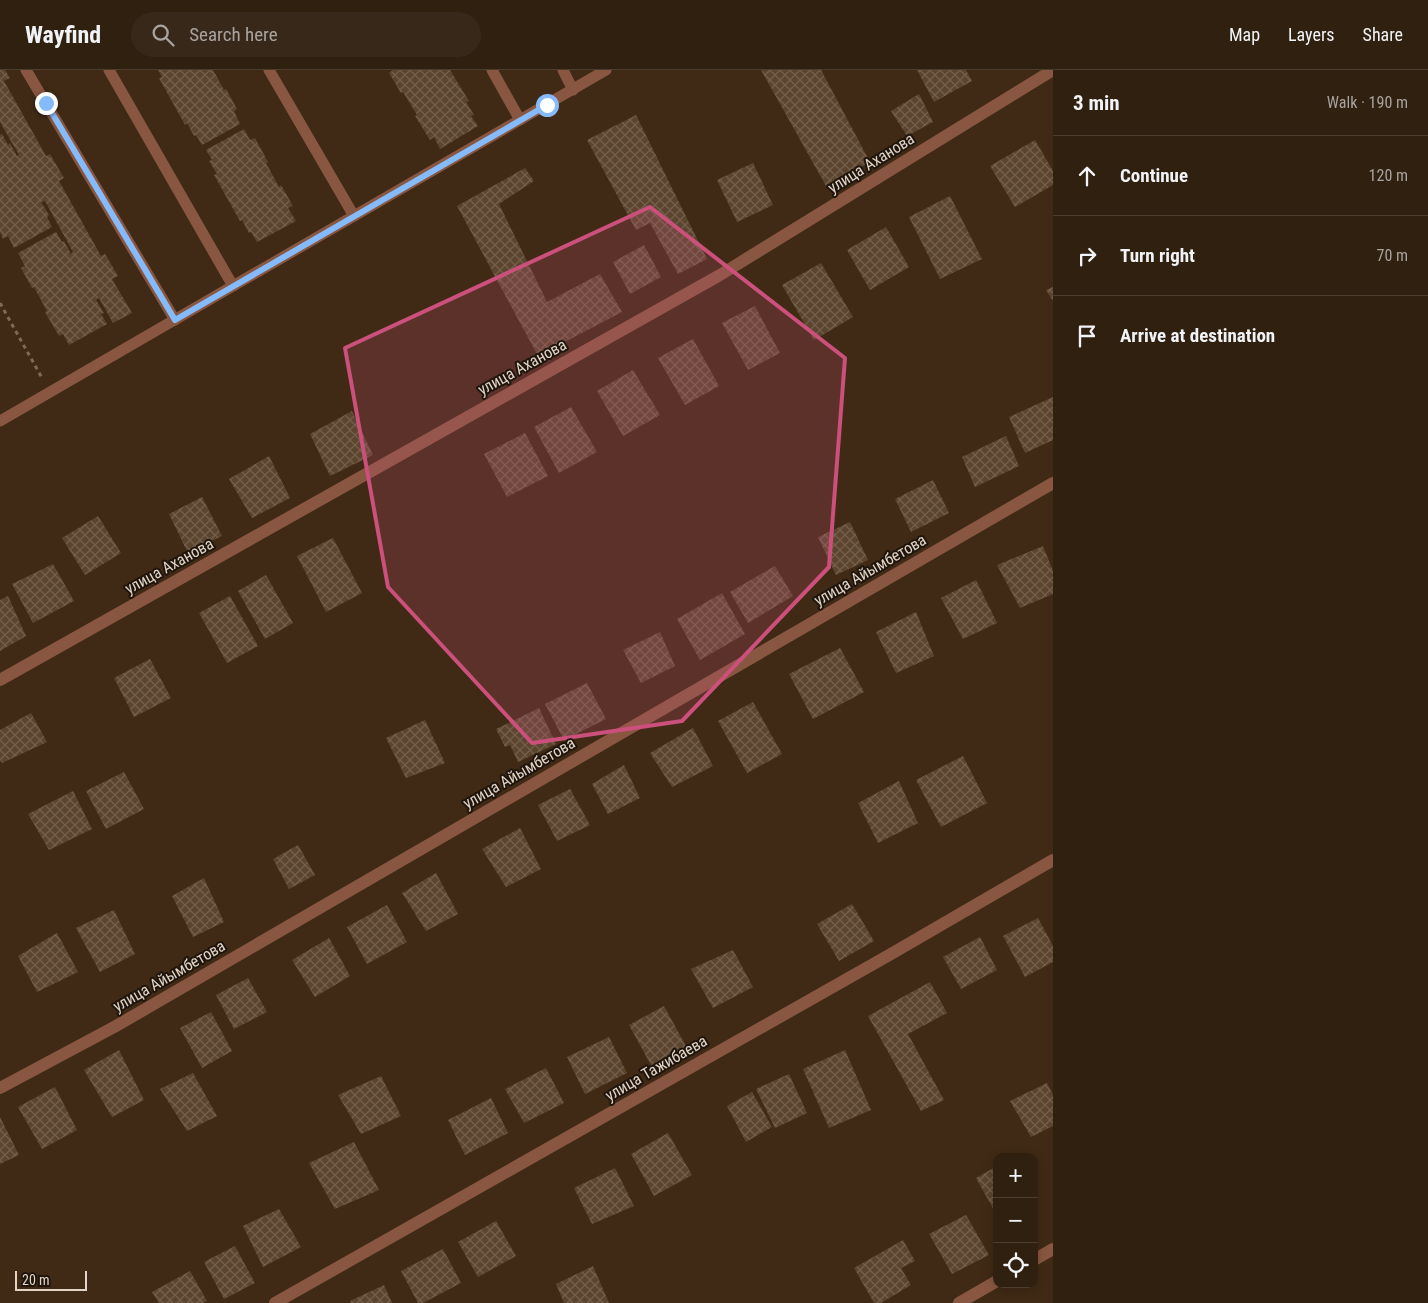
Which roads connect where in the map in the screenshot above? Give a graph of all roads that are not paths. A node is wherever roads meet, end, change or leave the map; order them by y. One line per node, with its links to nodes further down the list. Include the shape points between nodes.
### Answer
1 (26, 70): 12 (lane)
2 (109, 70): 11 (lane)
3 (269, 70): 10 (lane)
4 (492, 70): 9 (lane)
5 (562, 70): 8 (lane)
6 (606, 70): 8 (lane)
7 (1052, 70): 15 (street, улица Аханова, via 720,275)
8 (573, 90): 9 (lane)
9 (520, 120): 10 (lane)
10 (354, 216): 11 (lane)
11 (233, 286): 12 (lane)
12 (175, 320): 13 (lane)
13 (0, 421)
14 (1053, 483): 17 (street, улица Айымбетова, via 116,1026)
15 (0, 680)
16 (1053, 860): 21 (street, улица Тажибаева)
17 (0, 1088)
18 (1053, 1249): 19 (street)
19 (1038, 1258)
20 (993, 1284): 22 (street)
21 (275, 1303)
22 (959, 1303)

